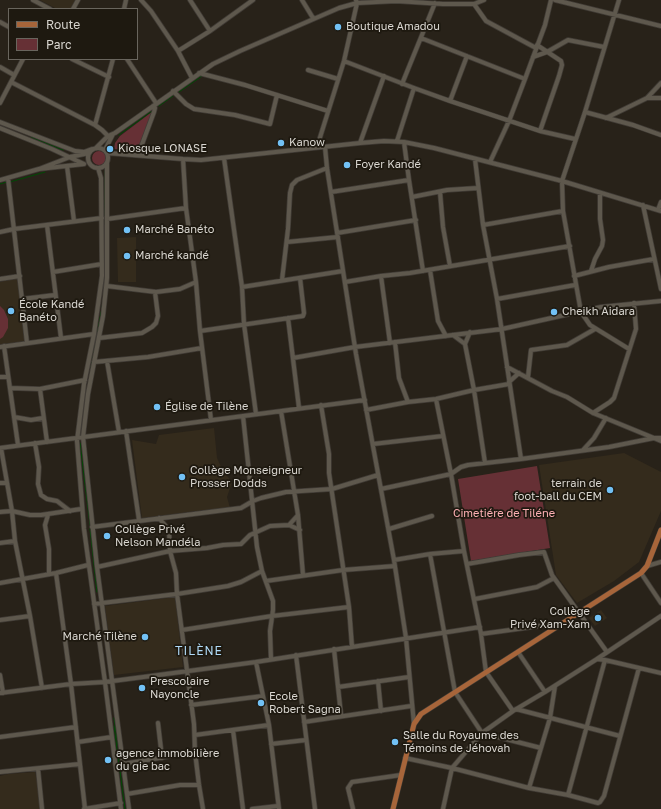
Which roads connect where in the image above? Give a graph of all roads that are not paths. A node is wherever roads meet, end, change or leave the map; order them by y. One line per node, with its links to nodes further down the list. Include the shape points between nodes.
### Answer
1 (33, 0): 14 (street)
2 (140, 0): 22 (street, via 151,11)
3 (253, 0): 18 (street)
4 (302, 0): 16 (street)
5 (484, 0): 13 (street)
6 (551, 0): 20 (street)
7 (555, 0): 15 (street)
8 (619, 0): 15 (street)
9 (192, 1): 18 (street)
10 (357, 2): 12 (street); 16 (street); 30 (street)
11 (443, 2): 12 (street); 13 (street)
12 (435, 3): 19 (street)
13 (474, 4): 20 (street, via 486,21)
14 (48, 8)
15 (614, 14): 17 (street); 21 (street)
16 (313, 18): 33 (street, via 224,58)
17 (661, 26)
18 (210, 31): 22 (street)
19 (421, 38): 24 (street); 42 (street)
20 (537, 46): 23 (street); 25 (street)
21 (604, 47): 23 (street, via 568,40); 52 (street)
22 (178, 51): 37 (street)
23 (548, 52): 25 (street); 58 (street, via 562,65)
24 (467, 56): 39 (street); 48 (street)
25 (533, 57): 39 (street)
26 (22, 60): 34 (street)
27 (74, 60): 36 (street)
28 (113, 60): 36 (street)
29 (128, 60): 50 (street)
30 (344, 61): 35 (street); 38 (street)
31 (0, 67): 34 (street)
32 (308, 70): 38 (street)
33 (199, 74): 37 (street); 45 (street)
34 (14, 75): 40 (street)
35 (384, 76): 42 (street); 65 (street)
36 (109, 77): 56 (street)
37 (192, 78): 44 (street)
38 (338, 79): 51 (street)
39 (525, 79): 54 (street)
40 (11, 82): 49 (street); 56 (street)
41 (661, 83): 46 (street)
42 (402, 84): 43 (street)
43 (414, 88): 48 (street); 63 (street)
44 (173, 91): 45 (street, via 194,109 270,124); 50 (street)
45 (277, 95): 51 (street)
46 (647, 98): 47 (street); 53 (street)
47 (661, 98)
48 (450, 101): 54 (street)
49 (0, 103)
50 (155, 104): 59 (street); 71 (street)
51 (328, 111): 66 (street)
52 (585, 112): 53 (street); 62 (street)
53 (606, 118): 60 (street)
54 (509, 121): 58 (street); 77 (street)
55 (0, 122): 68 (street, via 75,151)
56 (95, 125): 61 (street)
57 (0, 130): 72 (street)
58 (540, 131): 62 (street)
59 (113, 134): 61 (street); 69 (street)
60 (661, 135)
61 (108, 136): 68 (street)
62 (576, 139): 87 (street)
63 (397, 141): 64 (street); 65 (street)
64 (404, 142): 74 (street); 86 (street)
65 (360, 143): 67 (street)
66 (317, 147): 67 (street); 73 (street)
67 (325, 147): 82 (street)
68 (92, 150): 69 (street, via 101,148); 72 (street); 79 (street, via 88,158)
69 (106, 151): 70 (street); 76 (street)
70 (120, 154): 71 (street); 76 (street)
71 (138, 156): 75 (street)
72 (70, 157): 78 (street); 83 (street)
73 (224, 158): 75 (street); 128 (street)
74 (475, 159): 77 (street); 88 (street)
75 (182, 160): 95 (street)
76 (108, 161): 81 (street); 99 (street)
77 (490, 162): 87 (street)
78 (84, 164): 79 (street); 80 (street)
79 (91, 165): 81 (street)
80 (67, 166): 83 (street); 101 (street)
81 (98, 168): 98 (street, via 101,178)
82 (327, 168): 89 (street); 107 (street, via 297,180 292,185)
83 (39, 169): 84 (street)
84 (8, 178): 85 (street); 104 (street)
85 (0, 180)
86 (409, 180): 89 (street); 92 (street)
87 (562, 181): 91 (street); 96 (street)
88 (478, 188): 90 (street); 103 (street)
89 (331, 192): 106 (street)
90 (440, 192): 92 (street); 112 (street)
91 (600, 193): 94 (street); 116 (street, via 603,240)
92 (412, 197): 100 (street)
93 (661, 202): 97 (street)
94 (643, 205): 97 (street); 109 (street)
95 (186, 208): 99 (street); 124 (street)
96 (563, 211): 103 (street); 108 (street)
97 (660, 211)
98 (102, 218): 101 (street); 111 (street)
99 (107, 219): 127 (street)
100 (416, 220): 106 (street); 115 (street)
101 (74, 221): 102 (street)
102 (47, 225): 104 (street); 117 (street)
103 (483, 225): 110 (street)
104 (14, 228): 105 (street); 118 (street)
105 (0, 232)
106 (337, 235): 107 (street); 114 (street)
107 (287, 242): 123 (street)
108 (570, 246): 110 (street); 120 (street)
109 (654, 259): 116 (street); 129 (street)
110 (490, 260): 112 (street); 133 (street)
111 (102, 264): 117 (street); 143 (street)
112 (450, 266): 113 (street)
113 (430, 270): 115 (street); 145 (street, via 438,321)
114 (343, 271): 121 (street); 125 (street)
115 (424, 271): 119 (street)
116 (591, 271): 120 (street)
117 (53, 272): 131 (street)
118 (20, 276): 122 (street); 132 (street)
119 (381, 276): 125 (street); 150 (street)
120 (574, 276): 126 (street)
121 (300, 278): 123 (street); 137 (street, via 304,315)
122 (0, 279)
123 (282, 280): 128 (street)
124 (196, 282): 130 (street, via 180,289); 141 (street)
125 (345, 282): 153 (street)
126 (575, 285): 133 (street); 136 (street)
127 (107, 286): 130 (street); 147 (street)
128 (242, 287): 138 (street)
129 (661, 289)
130 (155, 292): 147 (street, via 158,316 151,328 142,333)
131 (55, 295): 132 (street); 146 (street)
132 (22, 299): 149 (street)
133 (497, 299): 139 (street)
134 (661, 301): 135 (street)
135 (634, 303): 136 (street); 155 (street, via 636,328)
136 (581, 312): 139 (street); 140 (street)
137 (288, 318): 138 (street); 156 (street)
138 (244, 324): 141 (street); 177 (street)
139 (502, 329): 142 (street); 159 (street)
140 (595, 329): 155 (street); 162 (street, via 567,346 532,350)
141 (200, 331): 154 (street)
142 (470, 332): 144 (street); 151 (street)
143 (94, 334): 146 (street); 164 (street)
144 (453, 335): 145 (street); 151 (street)
145 (446, 336): 148 (street)
146 (60, 338): 149 (street)
147 (99, 338): 158 (street)
148 (395, 342): 150 (street); 171 (street, via 399,378)
149 (27, 343): 152 (street)
150 (390, 343): 153 (street)
151 (464, 344): 168 (street)
152 (2, 346): 163 (street)
153 (355, 347): 156 (street); 170 (street)
154 (202, 348): 157 (street); 182 (street)
155 (629, 349): 176 (street, via 614,398)
156 (292, 358): 173 (street)
157 (107, 361): 158 (street); 184 (street)
158 (94, 362): 186 (street)
159 (507, 367): 160 (street); 165 (street)
160 (519, 373): 162 (street); 165 (street)
161 (0, 377): 163 (street)
162 (528, 377): 176 (street)
163 (8, 378): 166 (street)
164 (85, 380): 167 (street); 187 (street)
165 (509, 383): 168 (street); 196 (street)
166 (10, 388): 167 (street); 179 (street)
167 (40, 389): 180 (street)
168 (474, 390): 169 (street); 197 (street)
169 (436, 399): 171 (street); 185 (street)
170 (365, 400): 172 (street); 174 (street)
171 (408, 402): 174 (street)
172 (321, 406): 173 (street); 202 (street)
173 (299, 408): 175 (street)
174 (366, 410): 192 (street)
175 (281, 411): 177 (street); 204 (street)
176 (593, 413): 181 (street)
177 (256, 414): 178 (street)
178 (243, 416): 182 (street); 205 (street)
179 (14, 417): 180 (street, via 31,420); 193 (street)
180 (43, 418): 190 (street)
181 (606, 418): 188 (street); 195 (street)
182 (211, 420): 183 (street)
183 (126, 431): 184 (street); 214 (street)
184 (119, 432): 186 (street)
185 (443, 436): 192 (street); 198 (street)
186 (83, 437): 187 (street); 216 (street)
187 (77, 438): 190 (street); 206 (street)
188 (654, 438): 189 (street); 195 (street)
189 (661, 439)
190 (47, 442): 191 (street)
191 (35, 444): 193 (street); 208 (street, via 41,495 46,499 56,500)
192 (374, 444): 199 (street)
193 (18, 445): 194 (street)
194 (0, 448): 201 (street)
195 (583, 450): 196 (street)
196 (521, 459): 197 (street)
197 (485, 463): 198 (street, via 461,467)
198 (451, 474): 203 (street); 224 (street)
199 (378, 475): 202 (street); 203 (street)
200 (0, 483): 201 (street)
201 (7, 483): 207 (street)
202 (332, 489): 204 (street); 233 (street)
203 (381, 490): 217 (street)
204 (294, 492): 205 (street); 211 (street)
205 (253, 501): 213 (street, via 241,508); 220 (street)
206 (82, 509): 208 (street); 229 (street)
207 (12, 511): 209 (street); 210 (street); 221 (street)
208 (70, 511): 210 (street)
209 (0, 512)
210 (48, 515): 237 (street, via 45,525 49,549)
211 (298, 515): 215 (street); 218 (street)
212 (432, 516): 217 (street)
213 (159, 518): 214 (street); 223 (street, via 169,530)
214 (139, 520): 216 (street)
215 (289, 525): 218 (street); 220 (street, via 270,526)
216 (92, 527): 232 (street)
217 (389, 529): 226 (street)
218 (300, 530): 238 (street)
219 (661, 530): 231 (main road)
220 (255, 532): 223 (street, via 241,544); 234 (street)
221 (15, 541): 222 (street); 240 (street)
222 (0, 543)
223 (170, 551): 232 (street); 243 (street)
224 (464, 551): 225 (street); 228 (street)
225 (430, 554): 226 (street); 257 (street)
226 (394, 560): 230 (street)
227 (661, 562): 231 (street)
228 (467, 564): 239 (street, via 542,552); 244 (street)
229 (88, 565): 235 (street); 247 (street)
230 (395, 566): 233 (street); 259 (street)
231 (647, 566): 236 (main road)
232 (97, 567): 245 (street)
233 (343, 570): 238 (street); 248 (street)
234 (262, 571): 241 (street); 243 (street, via 228,586)
235 (56, 573): 237 (street); 278 (street)
236 (641, 573): 246 (street); 249 (main road)
237 (49, 574): 240 (street)
238 (303, 575): 241 (street)
239 (554, 578): 244 (street, via 537,588); 249 (street)
240 (23, 579): 242 (street); 250 (street)
241 (266, 581): 251 (street, via 273,601)
242 (0, 583)
243 (178, 594): 245 (street); 256 (street)
244 (475, 599): 255 (street)
245 (101, 602): 247 (street); 275 (street)
246 (661, 603)
247 (94, 604): 277 (street)
248 (349, 606): 251 (street); 260 (street)
249 (579, 612): 254 (main road); 263 (street)
250 (30, 616): 253 (street); 281 (street)
251 (272, 616): 256 (street); 265 (street)
252 (661, 616): 263 (street)
253 (0, 620)
254 (563, 623): 258 (street); 262 (main road)
255 (480, 628): 257 (street); 258 (street)
256 (182, 630): 270 (street)
257 (445, 633): 259 (street); 282 (street)
258 (481, 634): 271 (street)
259 (406, 638): 260 (street); 274 (street)
260 (352, 646): 261 (street)
261 (334, 649): 264 (street); 280 (street)
262 (518, 652): 271 (main road); 283 (street)
263 (607, 652): 266 (street)
264 (296, 655): 265 (street); 292 (street)
265 (271, 659): 268 (street)
266 (597, 659): 267 (street); 279 (street)
267 (605, 660): 269 (street); 297 (street)
268 (256, 662): 270 (street); 285 (street)
269 (639, 668): 272 (street); 301 (street)
270 (187, 671): 275 (street); 286 (street)
271 (486, 672): 282 (main road); 288 (street)
272 (661, 673)
273 (0, 675): 284 (street)
274 (408, 677): 276 (street); 287 (street)
275 (112, 680): 277 (street); 312 (street)
276 (378, 681): 280 (street); 289 (street)
277 (105, 682): 278 (street); 303 (street)
278 (71, 684): 281 (street); 296 (street)
279 (555, 686): 283 (street); 291 (street)
280 (338, 687): 290 (street)
281 (42, 688): 284 (street)
282 (455, 692): 294 (main road, via 427,709); 299 (street)
283 (545, 692): 288 (street)
284 (1, 693)
285 (263, 696): 286 (street); 295 (street)
286 (191, 705): 300 (street)
287 (411, 706): 289 (street); 294 (street)
288 (514, 710): 291 (street); 299 (street)
289 (381, 711): 290 (street)
290 (341, 716): 292 (street)
291 (550, 718): 297 (street); 307 (street)
292 (304, 722): 304 (street)
293 (158, 723): 309 (street)
294 (414, 724): 310 (main road)
295 (269, 725): 298 (street); 306 (street)
296 (76, 727): 302 (street); 305 (street)
297 (586, 727): 301 (street); 320 (street)
298 (232, 730): 300 (street); 328 (street)
299 (482, 734): 307 (street); 314 (street)
300 (195, 735): 308 (street)
301 (620, 736): 320 (street, via 602,800 598,803)
302 (0, 737)
303 (112, 737): 305 (street); 321 (street)
304 (306, 740): 306 (street); 330 (street)
305 (78, 742): 311 (street)
306 (271, 744): 322 (street)
307 (541, 748): 318 (street)
308 (195, 752): 309 (street); 317 (street)
309 (162, 758): 312 (street)
310 (405, 758): 314 (street); 316 (main road)
311 (80, 764): 313 (street); 324 (street)
312 (122, 764): 319 (street)
313 (38, 768): 315 (street); 323 (street)
314 (452, 768): 318 (street); 333 (street)
315 (0, 772)
316 (401, 775): 331 (street, via 352,782 348,788); 332 (main road)
317 (199, 785): 319 (street, via 180,785); 327 (street)
318 (529, 788): 320 (street)
319 (126, 794): 326 (street)
320 (568, 795)
321 (121, 803): 324 (street); 325 (street)
322 (278, 807): 329 (street)
323 (42, 809)
324 (84, 809)
325 (122, 809)
326 (128, 809)
327 (203, 809)
328 (243, 809)
329 (252, 809)
330 (315, 809)
331 (353, 809)
332 (393, 809)
333 (442, 809)

